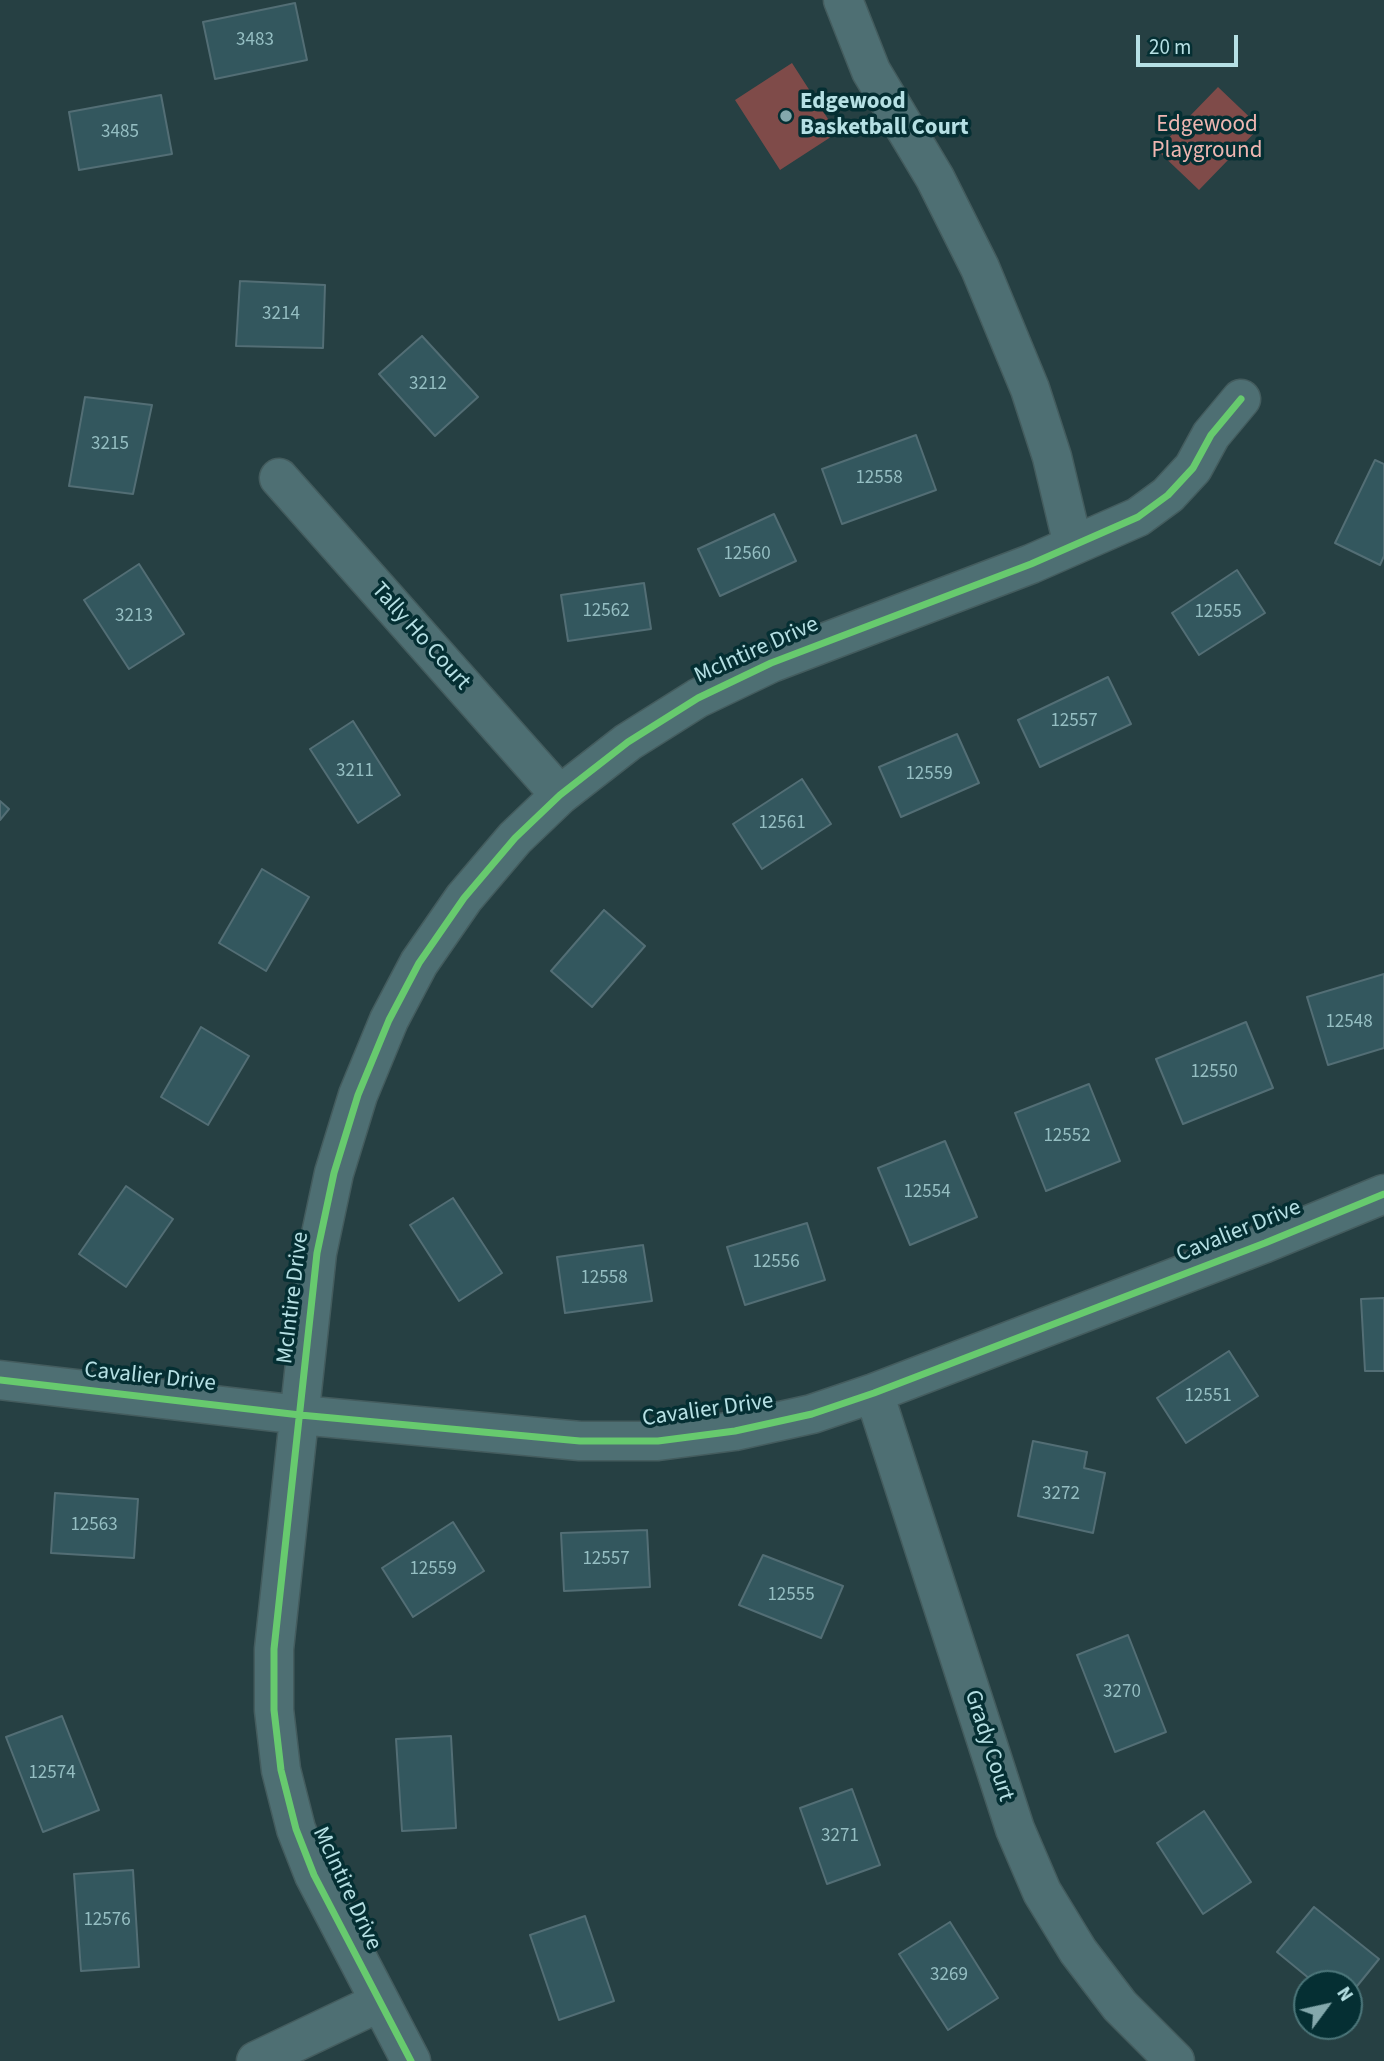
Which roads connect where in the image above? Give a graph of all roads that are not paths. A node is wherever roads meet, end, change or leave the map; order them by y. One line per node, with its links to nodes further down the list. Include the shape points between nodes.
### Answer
1 (842, 0): 4 (street, via 871,71 935,178 980,268 1030,388)
2 (1241, 399): 4 (street, McIntire Drive, via 1168,495 1138,517)
3 (279, 478): 5 (street, Tally Ho Court)
4 (1073, 545): 5 (street, McIntire Drive, via 771,663 698,698 628,742)
5 (560, 795): 9 (street, McIntire Drive, via 515,838 464,898 419,962 389,1020 358,1095 334,1173 317,1253)
6 (1384, 1194): 8 (street, Cavalier Drive)
7 (0, 1380): 9 (street, Cavalier Drive)
8 (874, 1393): 9 (street, Cavalier Drive, via 748,1429 658,1441 580,1441); 13 (street, Grady Court, via 1015,1829 1042,1892 1077,1951 1120,2006)
9 (300, 1415): 10 (street, McIntire Drive, via 274,1649 274,1710 281,1770 314,1875)
10 (380, 2002): 11 (street); 12 (street, McIntire Drive)
11 (256, 2061)
12 (411, 2061)
13 (1175, 2061)

